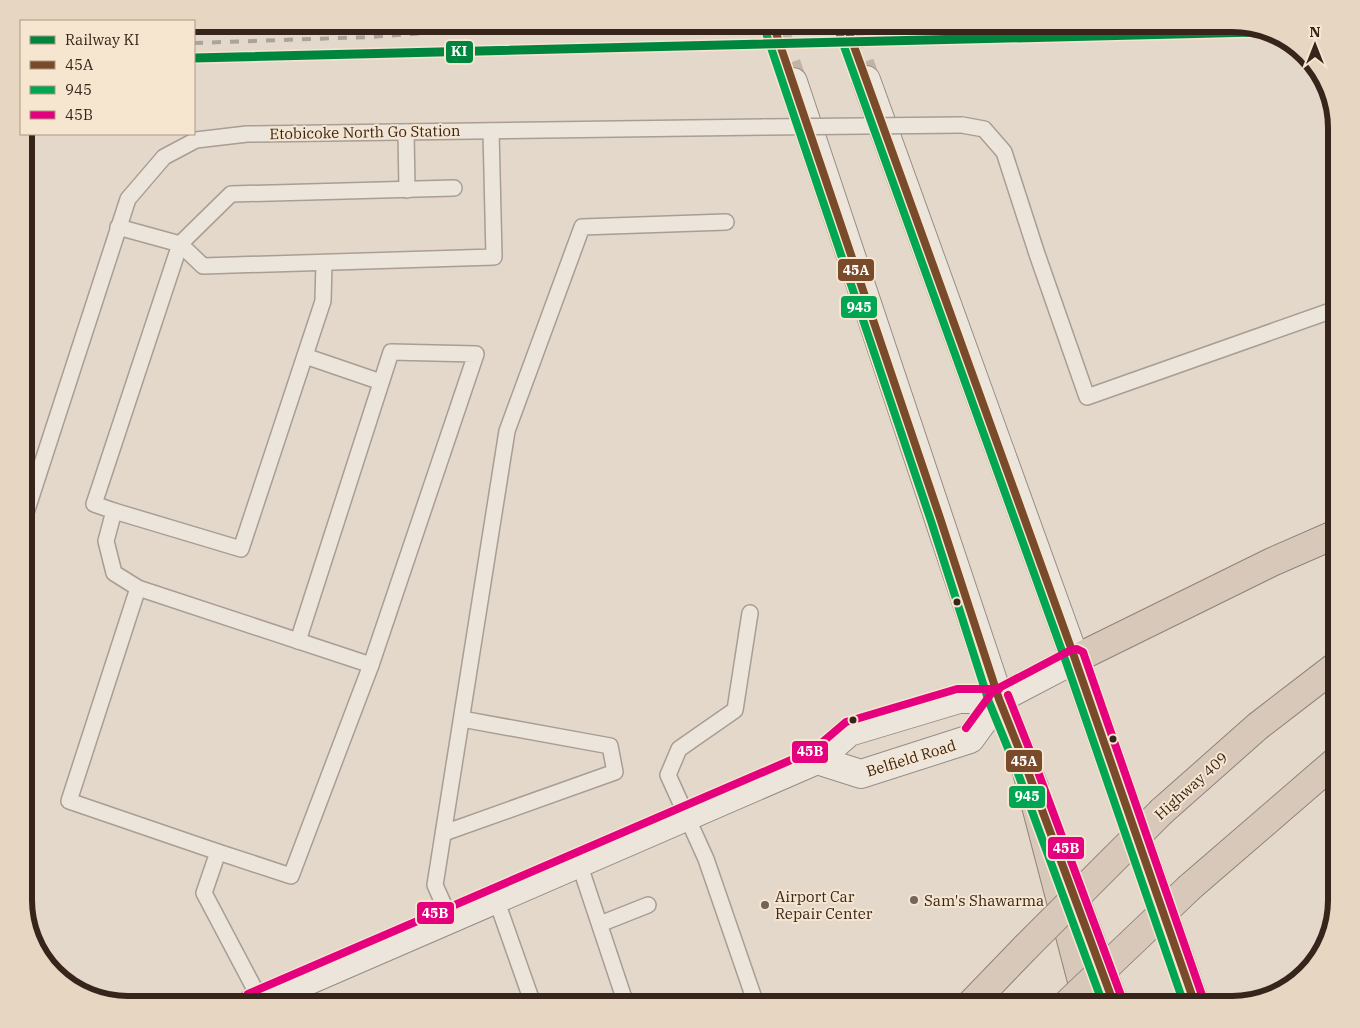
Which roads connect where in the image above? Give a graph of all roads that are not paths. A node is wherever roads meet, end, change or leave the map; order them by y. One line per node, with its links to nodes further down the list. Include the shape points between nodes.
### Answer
1 (866, 80): 20 (main road)
2 (793, 82): 23 (main road)
3 (491, 131): 4 (lane, Etobicoke North Go Station); 10 (lane, via 494,257); 11 (lane, Etobicoke North Go Station, bridge, via 962,125 984,129 1004,152 1087,397)
4 (406, 132): 6 (lane); 8 (lane, Etobicoke North Go Station, via 247,134 196,140 164,157 128,199)
5 (454, 188): 6 (lane)
6 (407, 190): 9 (lane, via 231,194)
7 (726, 222): 24 (lane, via 582,227 507,431)
8 (118, 227): 9 (lane); 14 (lane, Etobicoke North Go Station)
9 (180, 244): 10 (lane, via 203,266); 15 (lane, via 94,504)
10 (324, 263): 12 (lane, via 323,301)
11 (1328, 312)
12 (304, 356): 13 (lane); 15 (lane, via 241,549)
13 (381, 382): 19 (lane); 21 (lane, via 391,352 476,354)
14 (33, 492)
15 (114, 511): 17 (lane, via 106,541 114,573)
16 (1328, 538): 20 (highway)
17 (138, 588): 19 (lane); 30 (lane, via 69,801)
18 (750, 613): 28 (lane, via 735,710 679,749 668,775)
19 (298, 641): 21 (lane)
20 (1076, 659): 23 (main road); 47 (main road)
21 (371, 665): 30 (lane, via 291,876)
22 (1328, 672): 42 (highway, Highway 409, bridge, via 1258,726 1162,811)
23 (999, 700): 25 (main road, via 959,699 849,732); 25 (main road, Belfield Road, via 970,739 861,774); 26 (main road)
24 (462, 719): 29 (lane); 29 (lane, via 610,746 615,772)
25 (817, 760): 28 (main road)
26 (1025, 764): 44 (highway); 46 (main road)
27 (1328, 768): 32 (highway)
28 (688, 816): 31 (main road); 41 (lane)
29 (444, 833): 35 (lane, via 435,885)
30 (218, 852): 37 (lane, via 204,893)
31 (579, 864): 33 (main road); 36 (lane)
32 (1190, 887): 43 (highway, bridge); 45 (highway, bridge)
33 (496, 900): 35 (main road); 39 (lane)
34 (648, 905): 36 (lane)
35 (450, 919): 38 (main road)
36 (600, 924): 40 (lane)
37 (253, 996)
38 (272, 996)
39 (530, 996)
40 (623, 996)
41 (753, 996)
42 (980, 996)
43 (1076, 996)
44 (1086, 996)
45 (1102, 996)
46 (1111, 996)
47 (1193, 996)

